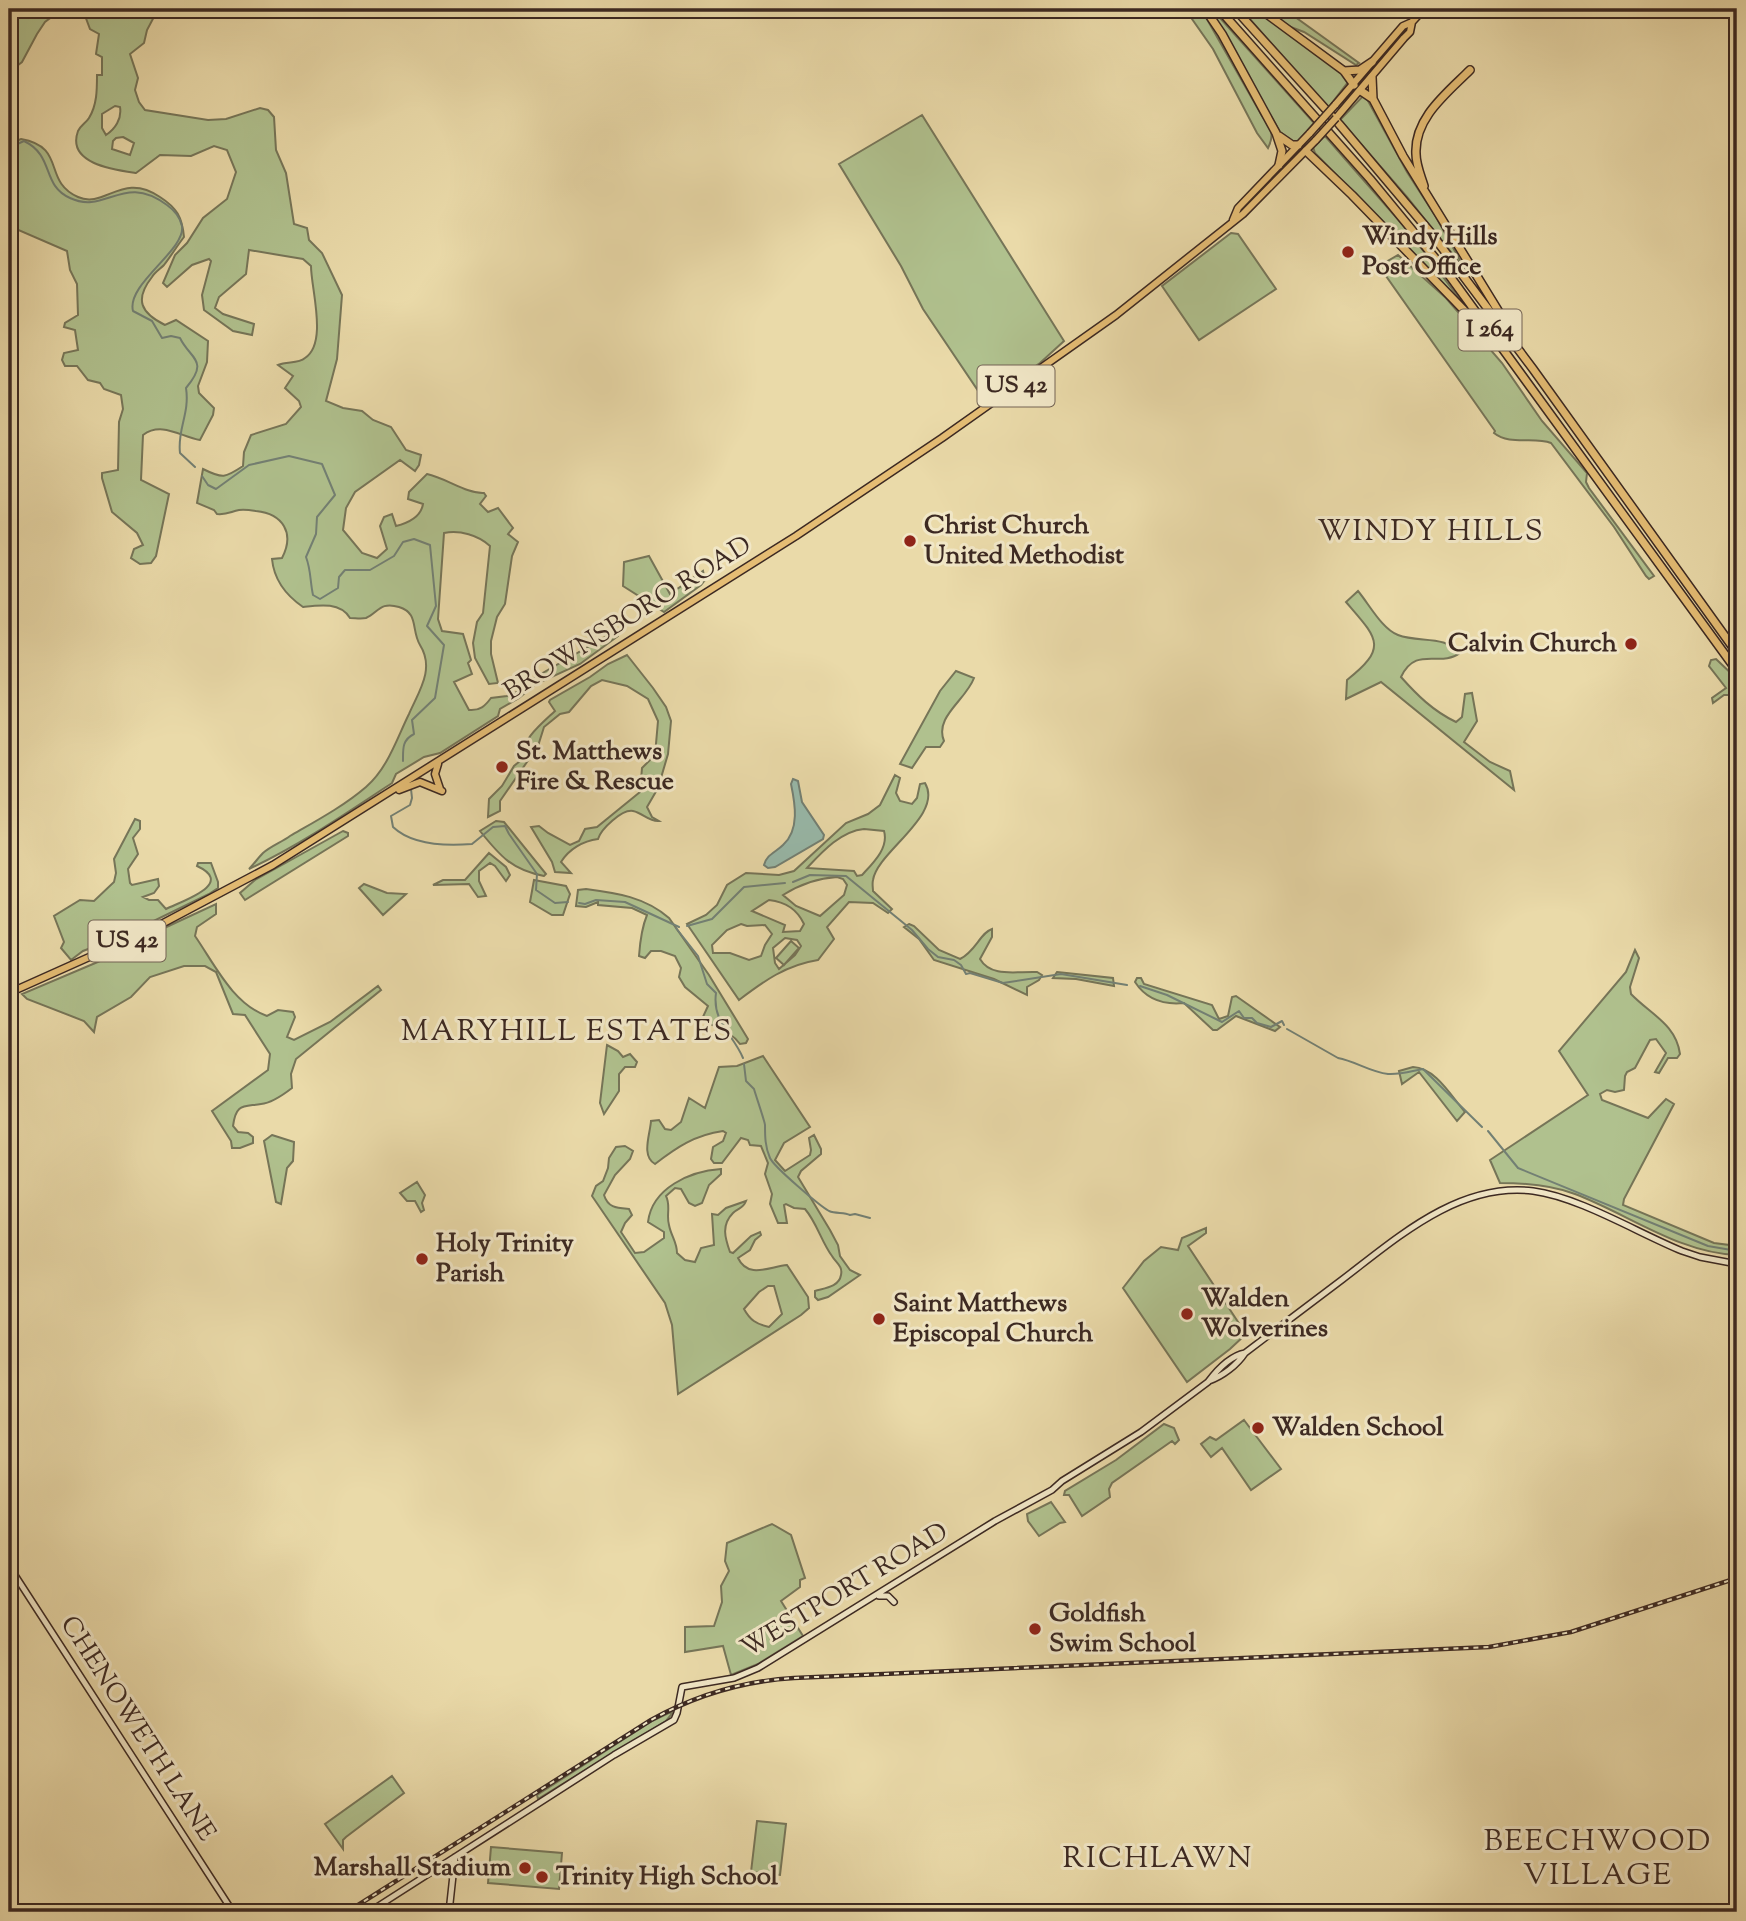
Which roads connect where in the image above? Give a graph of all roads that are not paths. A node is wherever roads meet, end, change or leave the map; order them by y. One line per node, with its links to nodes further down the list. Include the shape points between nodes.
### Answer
1 (1205, 9): 13 (highway)
2 (1219, 9): 19 (highway, I 264, via 1397,211)
3 (1235, 9): 20 (highway, I 264, via 1431,233)
4 (1260, 9): 9 (highway)
5 (1424, 9): 6 (main road, US 42)
6 (1412, 22): 7 (main road, BROWNSBORO ROAD / US 42, via 1402,26); 10 (main road, BROWNSBORO ROAD / US 42, via 1410,32)
7 (1372, 62): 9 (highway, via 1360,70); 11 (main road, BROWNSBORO ROAD / US 42)
8 (1470, 70): 17 (highway, via 1431,111 1416,139 1416,160)
9 (1344, 71): 11 (highway)
10 (1372, 77): 11 (main road, BROWNSBORO ROAD / US 42); 12 (highway)
11 (1357, 88): 12 (highway); 14 (main road, BROWNSBORO ROAD / US 42, bridge); 15 (main road, BROWNSBORO ROAD / US 42, bridge)
12 (1373, 99): 17 (highway)
13 (1276, 134): 14 (highway); 16 (highway, via 1282,151)
14 (1298, 145): 15 (main road); 16 (main road, BROWNSBORO ROAD / US 42)
15 (1306, 151): 18 (main road, BROWNSBORO ROAD / US 42); 19 (highway, via 1466,310)
16 (1279, 165): 18 (main road, BROWNSBORO ROAD / US 42)
17 (1428, 196): 20 (highway)
18 (1232, 220): 23 (main road, BROWNSBORO ROAD / US 42, via 1116,315 942,438)
19 (1514, 366): 22 (highway, I 264)
20 (1533, 369): 21 (highway, I 264)
21 (1737, 653)
22 (1737, 671)
23 (439, 762): 24 (main road, BROWNSBORO ROAD / US 42); 24 (main road, via 435,774 441,790 420,782)
24 (390, 792): 25 (main road, BROWNSBORO ROAD / US 42, via 217,895)
25 (9, 993)
26 (1737, 1264): 28 (main road, WESTPORT ROAD, via 1682,1251 1565,1199 1532,1191 1507,1191 1457,1203 1422,1221 1235,1356 1208,1382 1124,1444)
27 (9, 1566): 31 (main road, CHENOWETH LANE)
28 (876, 1596): 29 (main road, via 888,1596); 30 (main road, WESTPORT ROAD, via 746,1674 682,1687 674,1720)
29 (894, 1602)
30 (455, 1857): 32 (main road, WESTPORT ROAD); 33 (main road)
31 (233, 1912)
32 (369, 1912)
33 (449, 1912)

